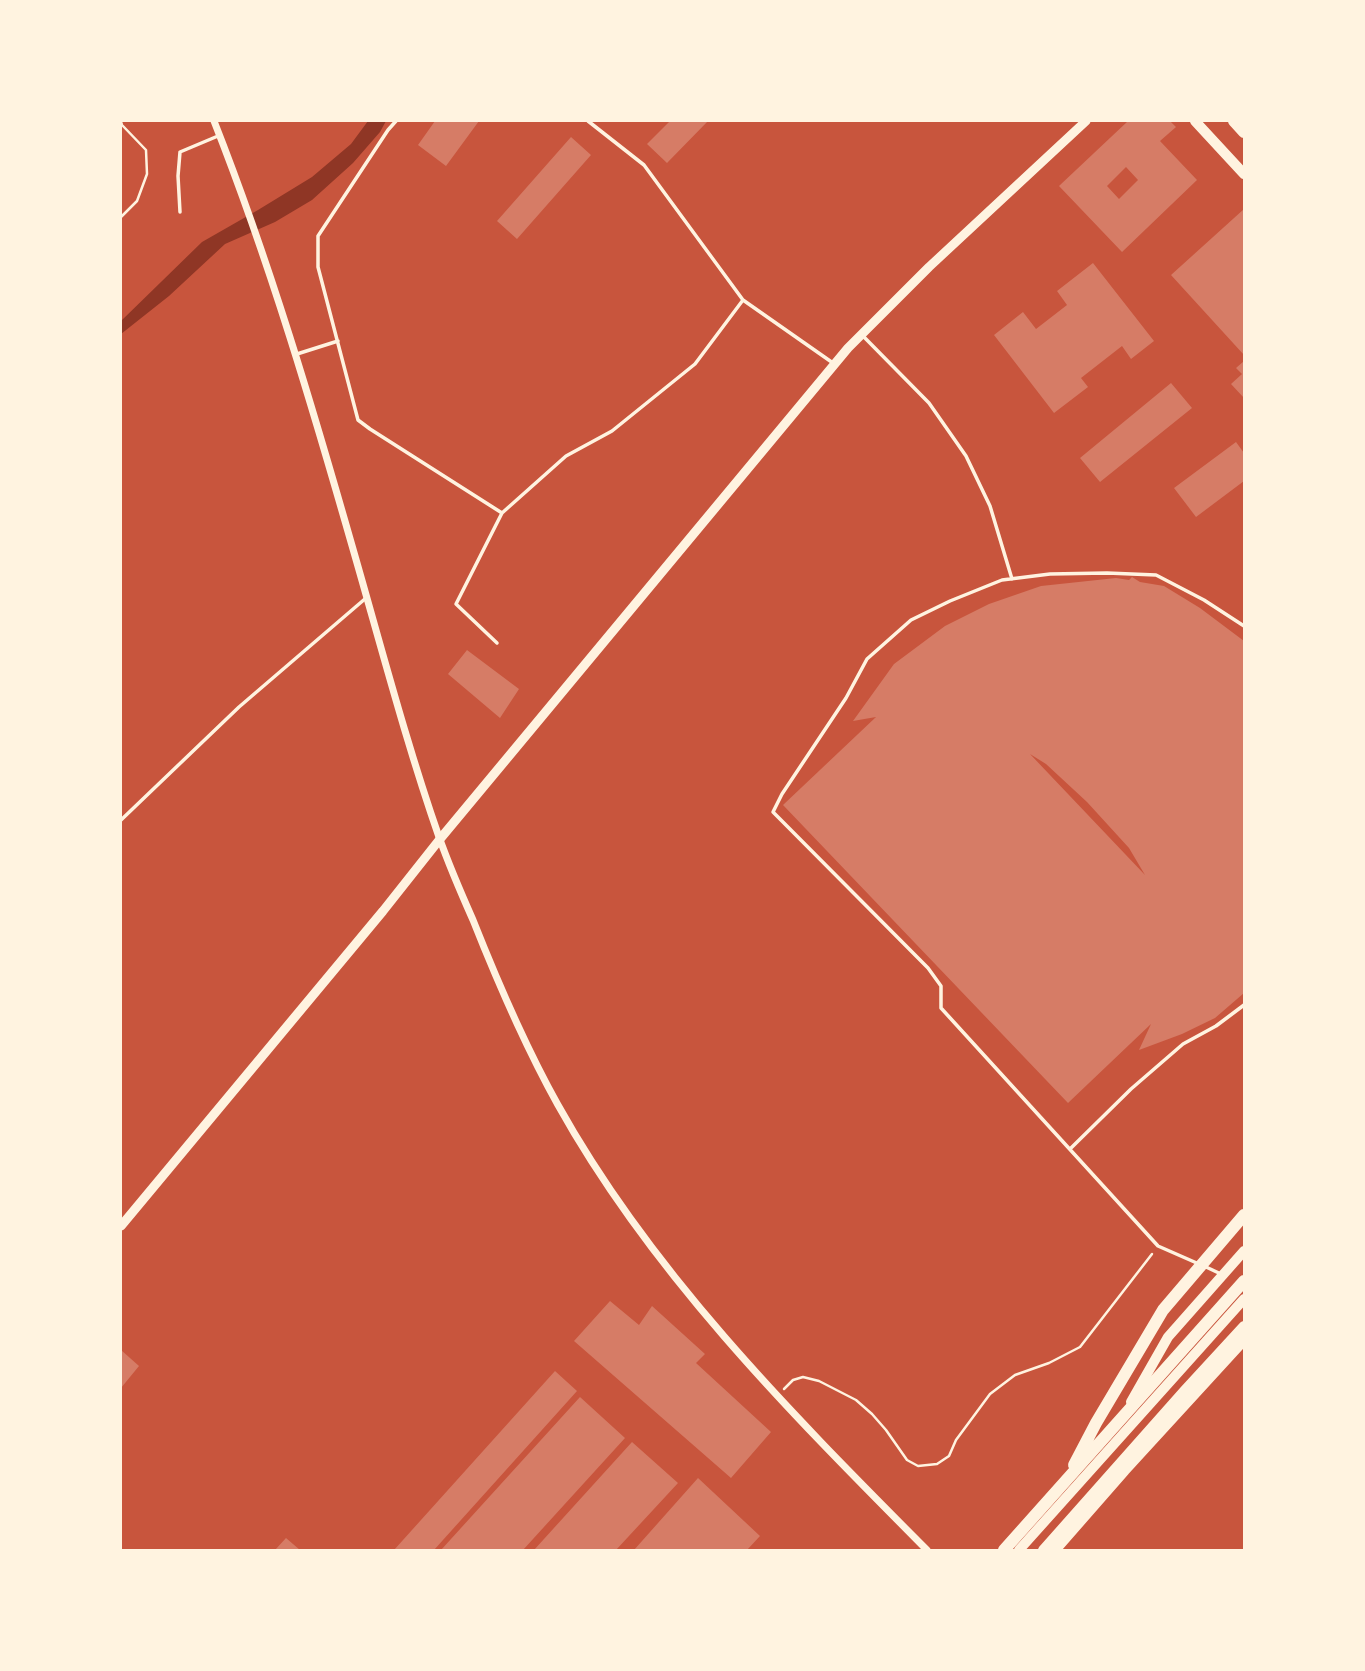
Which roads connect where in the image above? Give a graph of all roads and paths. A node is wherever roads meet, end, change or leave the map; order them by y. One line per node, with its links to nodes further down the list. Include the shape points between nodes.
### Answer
1 (215, 121): 9 (street)
2 (396, 121): 15 (lane, via 318,236 318,267)
3 (588, 121): 13 (lane, via 644,165)
4 (1086, 121): 14 (street)
5 (1195, 121): 10 (main road)
6 (1234, 121): 8 (highway)
7 (121, 124): 12 (path, via 146,150 147,174 136,201)
8 (1244, 132)
9 (220, 135): 11 (lane, via 180,152); 16 (street)
10 (1244, 174)
11 (180, 212)
12 (121, 217)
13 (743, 300): 17 (lane); 18 (lane, via 695,364 612,431 566,456)
14 (861, 335): 17 (street); 19 (lane, via 929,403 966,456 989,506)
15 (338, 341): 16 (lane); 18 (lane, via 358,420)
16 (294, 354): 20 (street)
17 (835, 364): 24 (street)
18 (502, 513): 22 (lane, via 456,604)
19 (1012, 579): 21 (lane, via 1061,574 1156,575); 26 (lane, via 911,620 867,659 773,812 928,968 941,986 941,1008)
20 (367, 597): 23 (lane, via 239,707); 24 (street)
21 (1244, 626)
22 (497, 643)
23 (121, 820)
24 (440, 839): 28 (street); 37 (street, via 501,992 558,1105 606,1184 664,1263)
25 (1244, 1005): 26 (lane, via 1183,1044)
26 (1070, 1149): 29 (lane)
27 (1244, 1215): 40 (highway, via 1163,1310)
28 (121, 1226)
29 (1158, 1246): 31 (lane); 37 (path, via 1080,1347 1015,1376 990,1394 949,1456 937,1464 918,1466 907,1460 872,1414 819,1381 793,1380)
30 (1244, 1251): 31 (main road)
31 (1223, 1275): 38 (main road, via 1168,1337)
32 (1244, 1281): 40 (highway)
33 (1244, 1299): 38 (main road)
34 (1244, 1326): 44 (main road)
35 (1244, 1339): 39 (highway)
36 (1244, 1347): 39 (highway)
37 (778, 1395): 41 (street)
38 (1097, 1462): 43 (main road)
39 (1124, 1470): 45 (highway)
40 (1064, 1483): 42 (highway)
41 (927, 1550)
42 (1004, 1550)
43 (1019, 1550)
44 (1043, 1550)
45 (1054, 1550)

